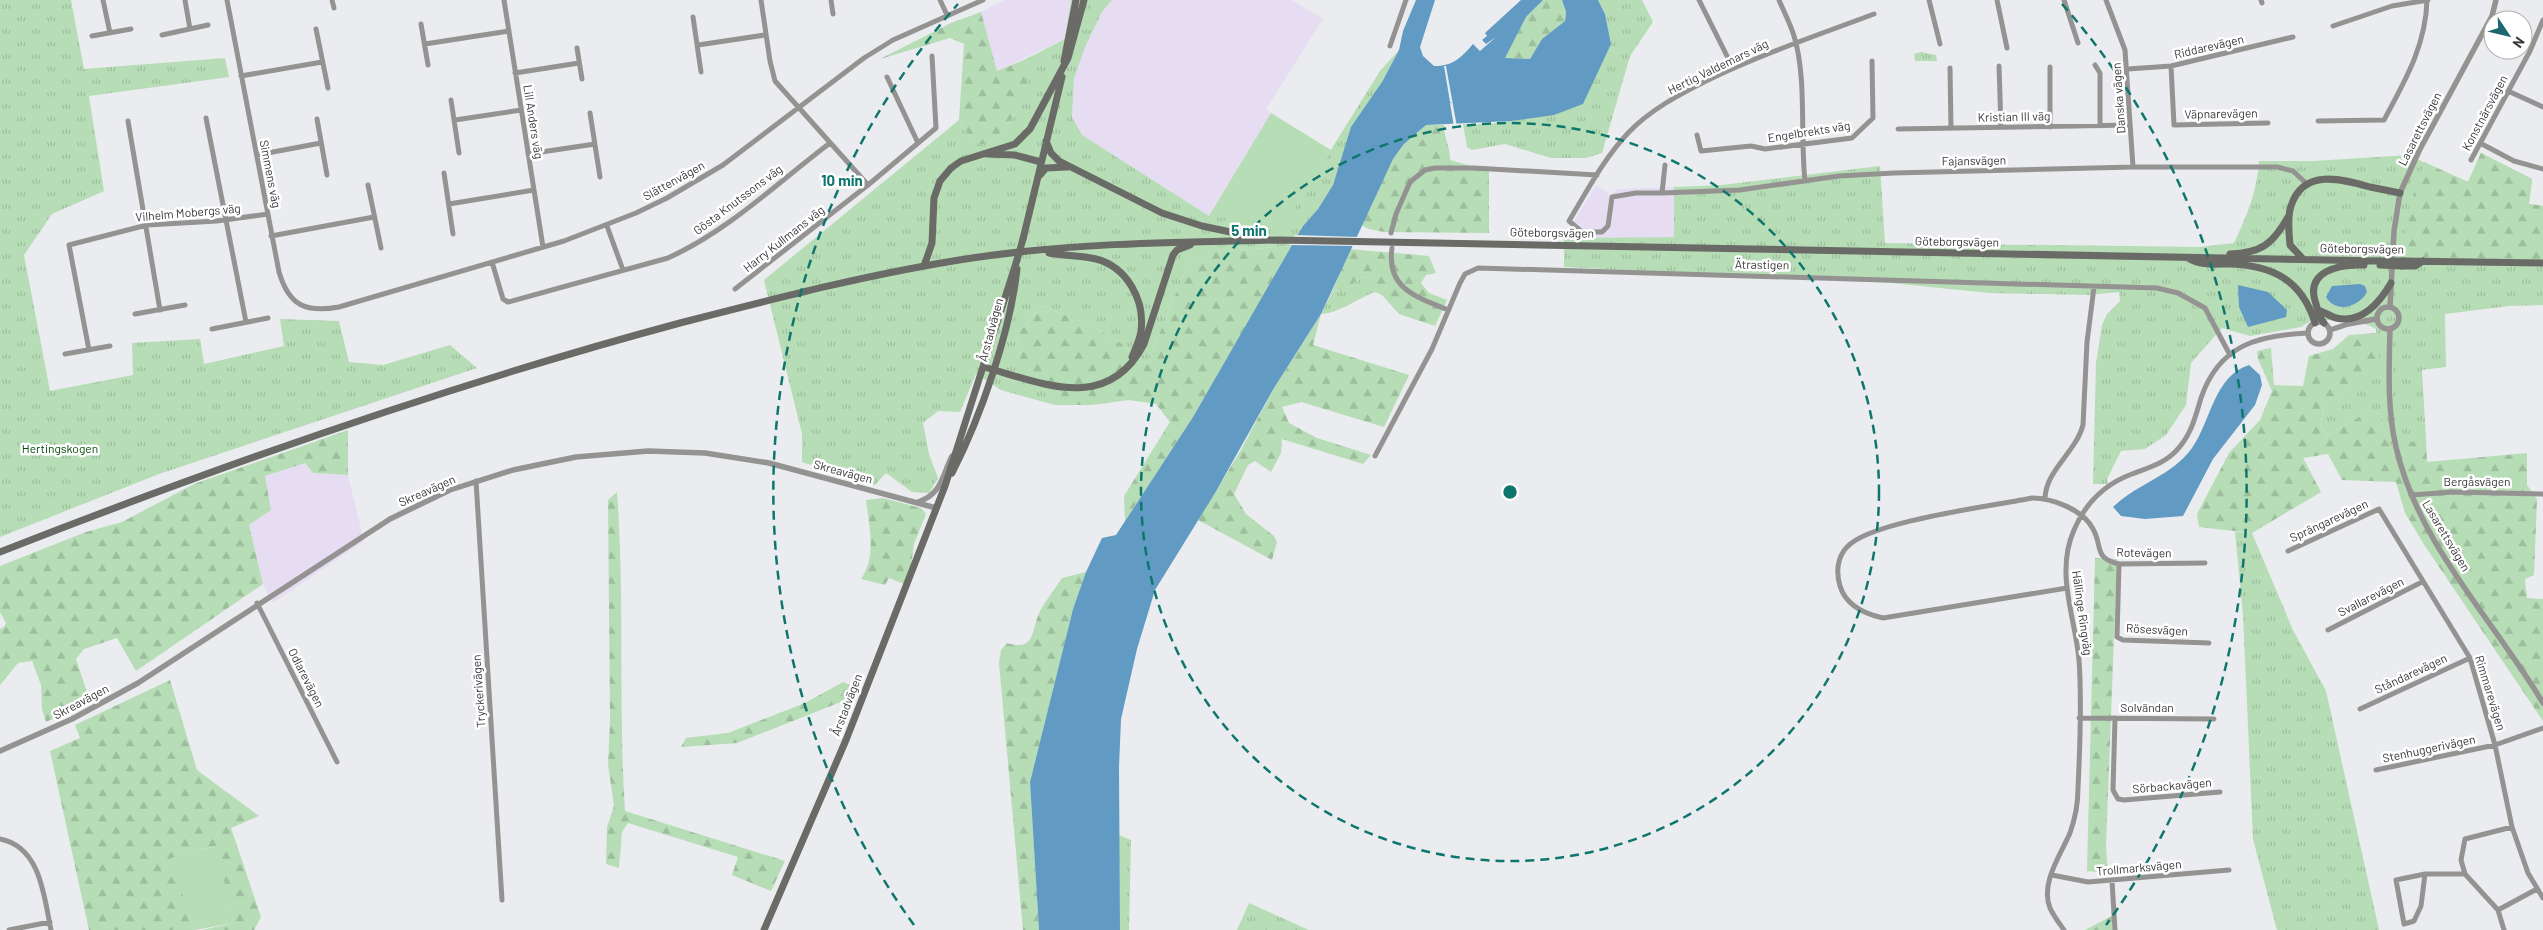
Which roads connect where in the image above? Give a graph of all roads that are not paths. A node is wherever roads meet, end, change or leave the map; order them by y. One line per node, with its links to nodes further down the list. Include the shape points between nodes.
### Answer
1 (103, 0): 35 (street)
2 (185, 0): 32 (street)
3 (227, 0): 63 (street, Simmens väg)
4 (332, 0): 22 (street)
5 (504, 0): 34 (street, Lill Anders väg)
6 (760, 0): 37 (street)
7 (831, 0): 23 (street)
8 (940, 0): 25 (street)
9 (983, 0): 25 (street, Slättenvägen)
10 (1076, 0): 60 (main road, Årstadvägen)
11 (1084, 0): 60 (main road, Årstadvägen)
12 (1406, 0): 45 (street)
13 (1699, 0): 57 (street)
14 (1779, 0): 42 (street)
15 (1929, 0): 43 (street)
16 (1997, 0): 47 (street)
17 (2064, 0): 40 (street)
18 (2106, 0): 59 (street, Danska vägen, via 2125,50)
19 (2428, 0): 21 (street); 77 (street, via 2418,56 2384,120)
20 (2496, 0): 114 (street, Lasarettsvägen, via 2492,16 2423,144)
21 (2391, 3): 30 (street)
22 (334, 8)
23 (833, 14)
24 (1874, 14): 42 (street, Hertig Valdemars väg)
25 (947, 15): 69 (street, Slättenvägen, via 893,40 864,58)
26 (693, 17): 44 (street)
27 (2543, 20): 67 (street, Konstnärsvägen)
28 (421, 24): 41 (street)
29 (208, 25): 32 (street)
30 (2333, 26)
31 (131, 29): 35 (street)
32 (190, 29): 36 (street)
33 (316, 29): 50 (street)
34 (509, 30): 41 (street); 62 (street, Lill Anders väg)
35 (110, 33): 38 (street)
36 (162, 35)
37 (765, 35): 44 (street); 69 (street, via 775,80)
38 (92, 36)
39 (2293, 38): 55 (street, Riddarevägen)
40 (2078, 43)
41 (425, 44): 52 (street)
42 (1795, 44): 57 (street, Hertig Valdemars väg); 92 (street, via 1801,80)
43 (1940, 44)
44 (698, 45): 61 (street)
45 (1390, 46)
46 (577, 48): 51 (street)
47 (2007, 48)
48 (932, 56): 89 (street, Harry Kullmans väg, via 936,128)
49 (1872, 61): 92 (street, Engelbrekts väg, via 1873,118 1852,138)
50 (322, 62): 63 (street); 66 (street)
51 (579, 63): 62 (street); 65 (street)
52 (428, 65)
53 (2096, 65): 80 (street, via 2100,73)
54 (1999, 66): 81 (street)
55 (2172, 66): 59 (street, Riddarevägen); 78 (street, Väpnarevägen, via 2174,125)
56 (2050, 67): 82 (street)
57 (1733, 68): 105 (street, Hertig Valdemars väg, via 1673,98 1644,119 1629,132)
58 (1950, 68): 83 (street)
59 (2128, 69): 79 (street, Danska vägen)
60 (1063, 70): 86 (main road, Årstadvägen); 94 (main road, via 1038,118 1023,138)
61 (701, 72)
62 (515, 73): 71 (street, Lill Anders väg)
63 (242, 76): 96 (street, Simmens väg)
64 (887, 77): 89 (street)
65 (582, 79)
66 (328, 88)
67 (2508, 91): 70 (street); 90 (street, Konstnärsvägen)
68 (451, 100): 75 (street)
69 (799, 108): 88 (street); 122 (street, Slättenvägen, via 699,180)
70 (2543, 108)
71 (521, 110): 75 (street); 95 (street, Lill Anders väg)
72 (590, 113): 91 (street)
73 (206, 118): 119 (street)
74 (317, 119): 87 (street)
75 (455, 120): 93 (street)
76 (128, 121): 121 (street)
77 (2318, 121)
78 (2268, 123)
79 (2130, 125): 80 (street, Kristian III väg); 100 (street, Danska vägen)
80 (2100, 126): 82 (street, Kristian III väg)
81 (2001, 127): 82 (street, Kristian III väg); 83 (street, Kristian III väg)
82 (2050, 127)
83 (1951, 128): 84 (street, Kristian III väg)
84 (1898, 129)
85 (1697, 135): 92 (street, Engelbrekts väg, via 1701,151)
86 (1046, 141): 98 (main road, Årstadvägen); 102 (main road, via 1055,158)
87 (321, 143): 96 (street); 104 (street)
88 (830, 143): 109 (street); 140 (street, Gösta Knutssons väg, via 703,240 668,258)
89 (918, 143): 109 (street, Harry Kullmans väg)
90 (2480, 143): 97 (street, Konstnärsvägen); 101 (street, via 2514,161)
91 (595, 144): 95 (street); 106 (street)
92 (1802, 145): 107 (street)
93 (459, 153)
94 (987, 153): 98 (main road, via 1015,155); 139 (main road, via 961,161 940,181 934,198 932,243)
95 (528, 154): 111 (street, Lill Anders väg)
96 (257, 155): 116 (street, Simmens väg)
97 (2471, 160)
98 (1041, 162): 112 (main road, Årstadvägen)
99 (1664, 165): 113 (street)
100 (2133, 167): 107 (street, Fajansvägen, via 1894,173); 110 (street, Fajansvägen, via 2277,167 2292,171)
101 (2543, 169)
102 (1075, 170): 112 (main road, via 1046,168); 126 (main road, via 1176,218 1219,230)
103 (444, 173): 115 (street)
104 (327, 175)
105 (1597, 175): 120 (street, Hertig Valdemars väg); 123 (street, via 1474,168 1425,170 1410,182)
106 (600, 177)
107 (1805, 181): 113 (street, Fajansvägen, via 1731,190)
108 (368, 185): 117 (street)
109 (868, 185): 143 (street, Harry Kullmans väg)
110 (2308, 185): 114 (main road, via 2313,181 2336,178); 118 (main road, via 2294,198)
111 (534, 190): 115 (street); 129 (street, Lill Anders väg)
112 (1034, 190): 135 (main road, Årstadvägen, bridge)
113 (1662, 193): 120 (street, Fajansvägen, via 1612,197 1608,226 1602,232 1582,232)
114 (2400, 194): 141 (street, Lasarettsvägen)
115 (449, 204): 124 (street)
116 (268, 214): 119 (street, Vilhelm Mobergs väg); 125 (street, Simmens väg)
117 (374, 217): 125 (street); 128 (street)
118 (2289, 217): 132 (main road, via 2260,250 2230,254 2159,252); 134 (main road, via 2290,245)
119 (228, 220): 121 (street, Vilhelm Mobergs väg); 153 (street)
120 (1569, 221)
121 (146, 225): 147 (street); 161 (street, Vilhelm Mobergs väg, via 69,245)
122 (607, 226): 129 (street, Slättenvägen); 140 (street)
123 (1391, 233)
124 (454, 234)
125 (271, 236): 145 (street, Simmens väg, via 283,287 290,297 311,309)
126 (1280, 240): 127 (main road); 132 (main road, Göteborgsvägen)
127 (1212, 242): 131 (main road, via 1098,245); 164 (main road, via 1186,246 1173,255 1147,336)
128 (381, 248)
129 (543, 248): 136 (street, Slättenvägen)
130 (1392, 248): 148 (street, via 1390,264 1396,279 1413,294)
131 (1039, 251): 139 (main road); 164 (main road, via 1097,259 1116,268 1124,276 1136,294 1141,311 1141,332)
132 (2154, 257): 133 (main road, Göteborgsvägen)
133 (2188, 258): 134 (main road, Göteborgsvägen); 154 (main road, via 2198,264 2249,265 2280,276 2303,295)
134 (2303, 259): 137 (main road, Göteborgsvägen)
135 (1018, 260): 165 (main road, Årstadvägen); 166 (main road, Årstadvägen)
136 (492, 262): 140 (street, Gösta Knutssons väg, via 503,299 508,302); 145 (street, Slättenvägen)
137 (2380, 263): 138 (main road, Göteborgsvägen, bridge); 149 (main road, via 2341,266 2325,272 2316,281 2313,291)
138 (2543, 263)
139 (924, 266): 179 (main road, via 805,290 579,350 156,491)
140 (623, 270)
141 (2391, 283): 146 (street, Lasarettsvägen); 149 (main road, via 2375,306 2356,317 2335,318)
142 (2094, 287): 148 (street, Ätrastigen, via 1478,268 1465,274); 163 (street, Ätrastigen, via 2158,288 2193,300 2205,308); 173 (street, via 2087,342 2083,425 2079,437 2047,485)
143 (735, 289)
144 (185, 305): 147 (street)
145 (339, 307)
146 (2390, 307): 152 (street, via 2379,310); 157 (street, Lasarettsvägen, via 2399,319)
147 (160, 310): 150 (street)
148 (1448, 310): 168 (street, Ätrastigen, via 1432,349)
149 (2318, 310): 155 (main road)
150 (135, 314)
151 (268, 318): 153 (street)
152 (2376, 319): 157 (street, via 2380,327); 158 (street, Hällinge Ringväg)
153 (246, 322): 156 (street)
154 (2315, 323): 155 (street); 159 (street)
155 (2324, 323): 158 (street)
156 (212, 329)
157 (2390, 329): 172 (street, Lasarettsvägen, via 2392,421 2396,448)
158 (2330, 330): 159 (street, Hällinge Ringväg, via 2328,339 2320,344)
159 (2308, 333): 163 (street, Hällinge Ringväg, via 2259,338)
160 (110, 346): 161 (street)
161 (89, 350): 162 (street)
162 (65, 354)
163 (2230, 355): 177 (street, Hällinge Ringväg, via 2209,381 2191,430 2175,452 2104,489)
164 (1132, 361): 166 (main road, via 1121,374 1108,381 1077,389 1051,386)
165 (984, 367): 166 (main road); 167 (main road, Årstadvägen)
166 (992, 369): 170 (main road, Årstadvägen, via 970,432)
167 (956, 446): 170 (main road, Årstadvägen); 174 (street, via 935,493)
168 (1375, 456)
169 (476, 481): 174 (street, Skreavägen, via 536,464 576,457 648,451 705,453 763,461); 184 (street, Skreavägen, via 390,519); 208 (street, Tryckerivägen)
170 (945, 486): 175 (main road, Årstadvägen)
171 (2543, 494): 172 (street, Bergåsvägen, via 2453,492)
172 (2411, 495): 188 (street, Lasarettsvägen, via 2433,538)
173 (2045, 498): 177 (street, Rotevägen, via 2060,502); 183 (street, via 1886,527 1855,539 1839,559 1840,586 1854,606 1883,618)
174 (918, 502): 175 (street, Skreavägen)
175 (936, 508): 213 (main road, Årstadvägen, via 846,740)
176 (2379, 509): 178 (street, Sprängarevägen); 182 (street, Rimmarevägen)
177 (2080, 517): 181 (street, Rotevägen, via 2092,527 2104,558); 183 (street, Hällinge Ringväg, via 2068,548)
178 (2288, 551)
179 (0, 552)
180 (2205, 563): 181 (street, Rotevägen)
181 (2119, 564): 186 (street, Rösesvägen, via 2117,637 2123,640)
182 (2422, 582): 185 (street, Svallarevägen); 187 (street, Rimmarevägen)
183 (2067, 588): 190 (street, Hällinge Ringväg, via 2079,659)
184 (257, 603): 195 (street, Skreavägen, via 138,683 72,719); 196 (street, Odlarevägen)
185 (2328, 630)
186 (2209, 643)
187 (2470, 658): 189 (street, Ståndarevägen); 194 (street, Rimmarevägen)
188 (2543, 703)
189 (2360, 708)
190 (2079, 718): 191 (street, Solvändan); 204 (street, Hällinge Ringväg, via 2076,807 2070,832)
191 (2115, 718): 192 (street, Solvändan); 198 (street, Sörbackavägen, via 2113,790 2118,799)
192 (2214, 719)
193 (2543, 728): 194 (street, Stenhuggerivägen)
194 (2495, 745): 197 (street, Stenhuggerivägen); 199 (street, Rimmarevägen)
195 (0, 751)
196 (337, 762)
197 (2376, 770)
198 (2220, 792)
199 (2512, 827): 203 (street, via 2465,839 2461,860); 206 (street, Rimmarevägen)
200 (0, 839): 210 (street, via 28,856 41,877)
201 (2229, 870): 205 (street, Trollmarksvägen)
202 (2425, 874): 202 (street, via 2396,880 2404,924 2414,921 2421,906); 203 (street)
203 (2465, 874): 209 (street)
204 (2052, 875): 205 (street, Trollmarksvägen, via 2088,882); 214 (street, Hällinge Ringväg, via 2048,886 2049,906)
205 (2112, 881): 215 (street)
206 (2537, 889): 207 (street, Rimmarevägen); 209 (street)
207 (2543, 898)
208 (502, 900)
209 (2498, 910): 216 (street)
210 (50, 922): 211 (street); 212 (street)
211 (8, 930)
212 (51, 930)
213 (764, 930)
214 (2064, 930)
215 (2115, 930)
216 (2504, 930)

